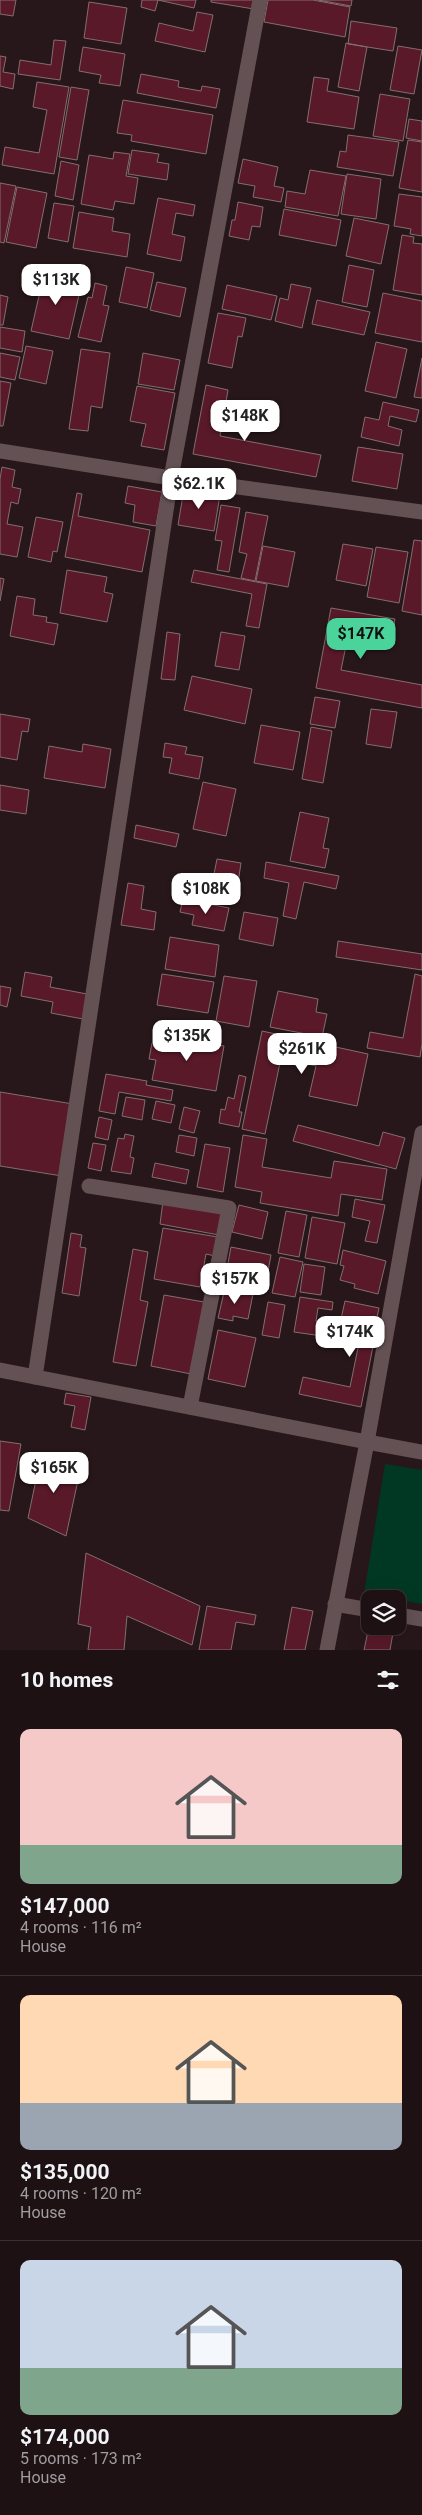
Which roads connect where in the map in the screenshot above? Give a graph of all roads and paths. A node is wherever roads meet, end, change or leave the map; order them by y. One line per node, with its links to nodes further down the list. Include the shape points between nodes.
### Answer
1 (260, 0): 3 (street)
2 (0, 451): 3 (street)
3 (170, 478): 4 (street); 8 (street)
4 (422, 512)
5 (422, 1133): 10 (street)
6 (89, 1186): 9 (street, via 229,1208)
7 (0, 1370): 8 (street)
8 (36, 1378): 9 (street)
9 (190, 1407): 10 (street)
10 (367, 1442): 11 (street); 12 (street)
11 (422, 1452)
12 (335, 1604): 13 (street); 16 (street)
13 (361, 1608)
14 (406, 1616): 15 (street)
15 (422, 1619)
16 (327, 1650)

